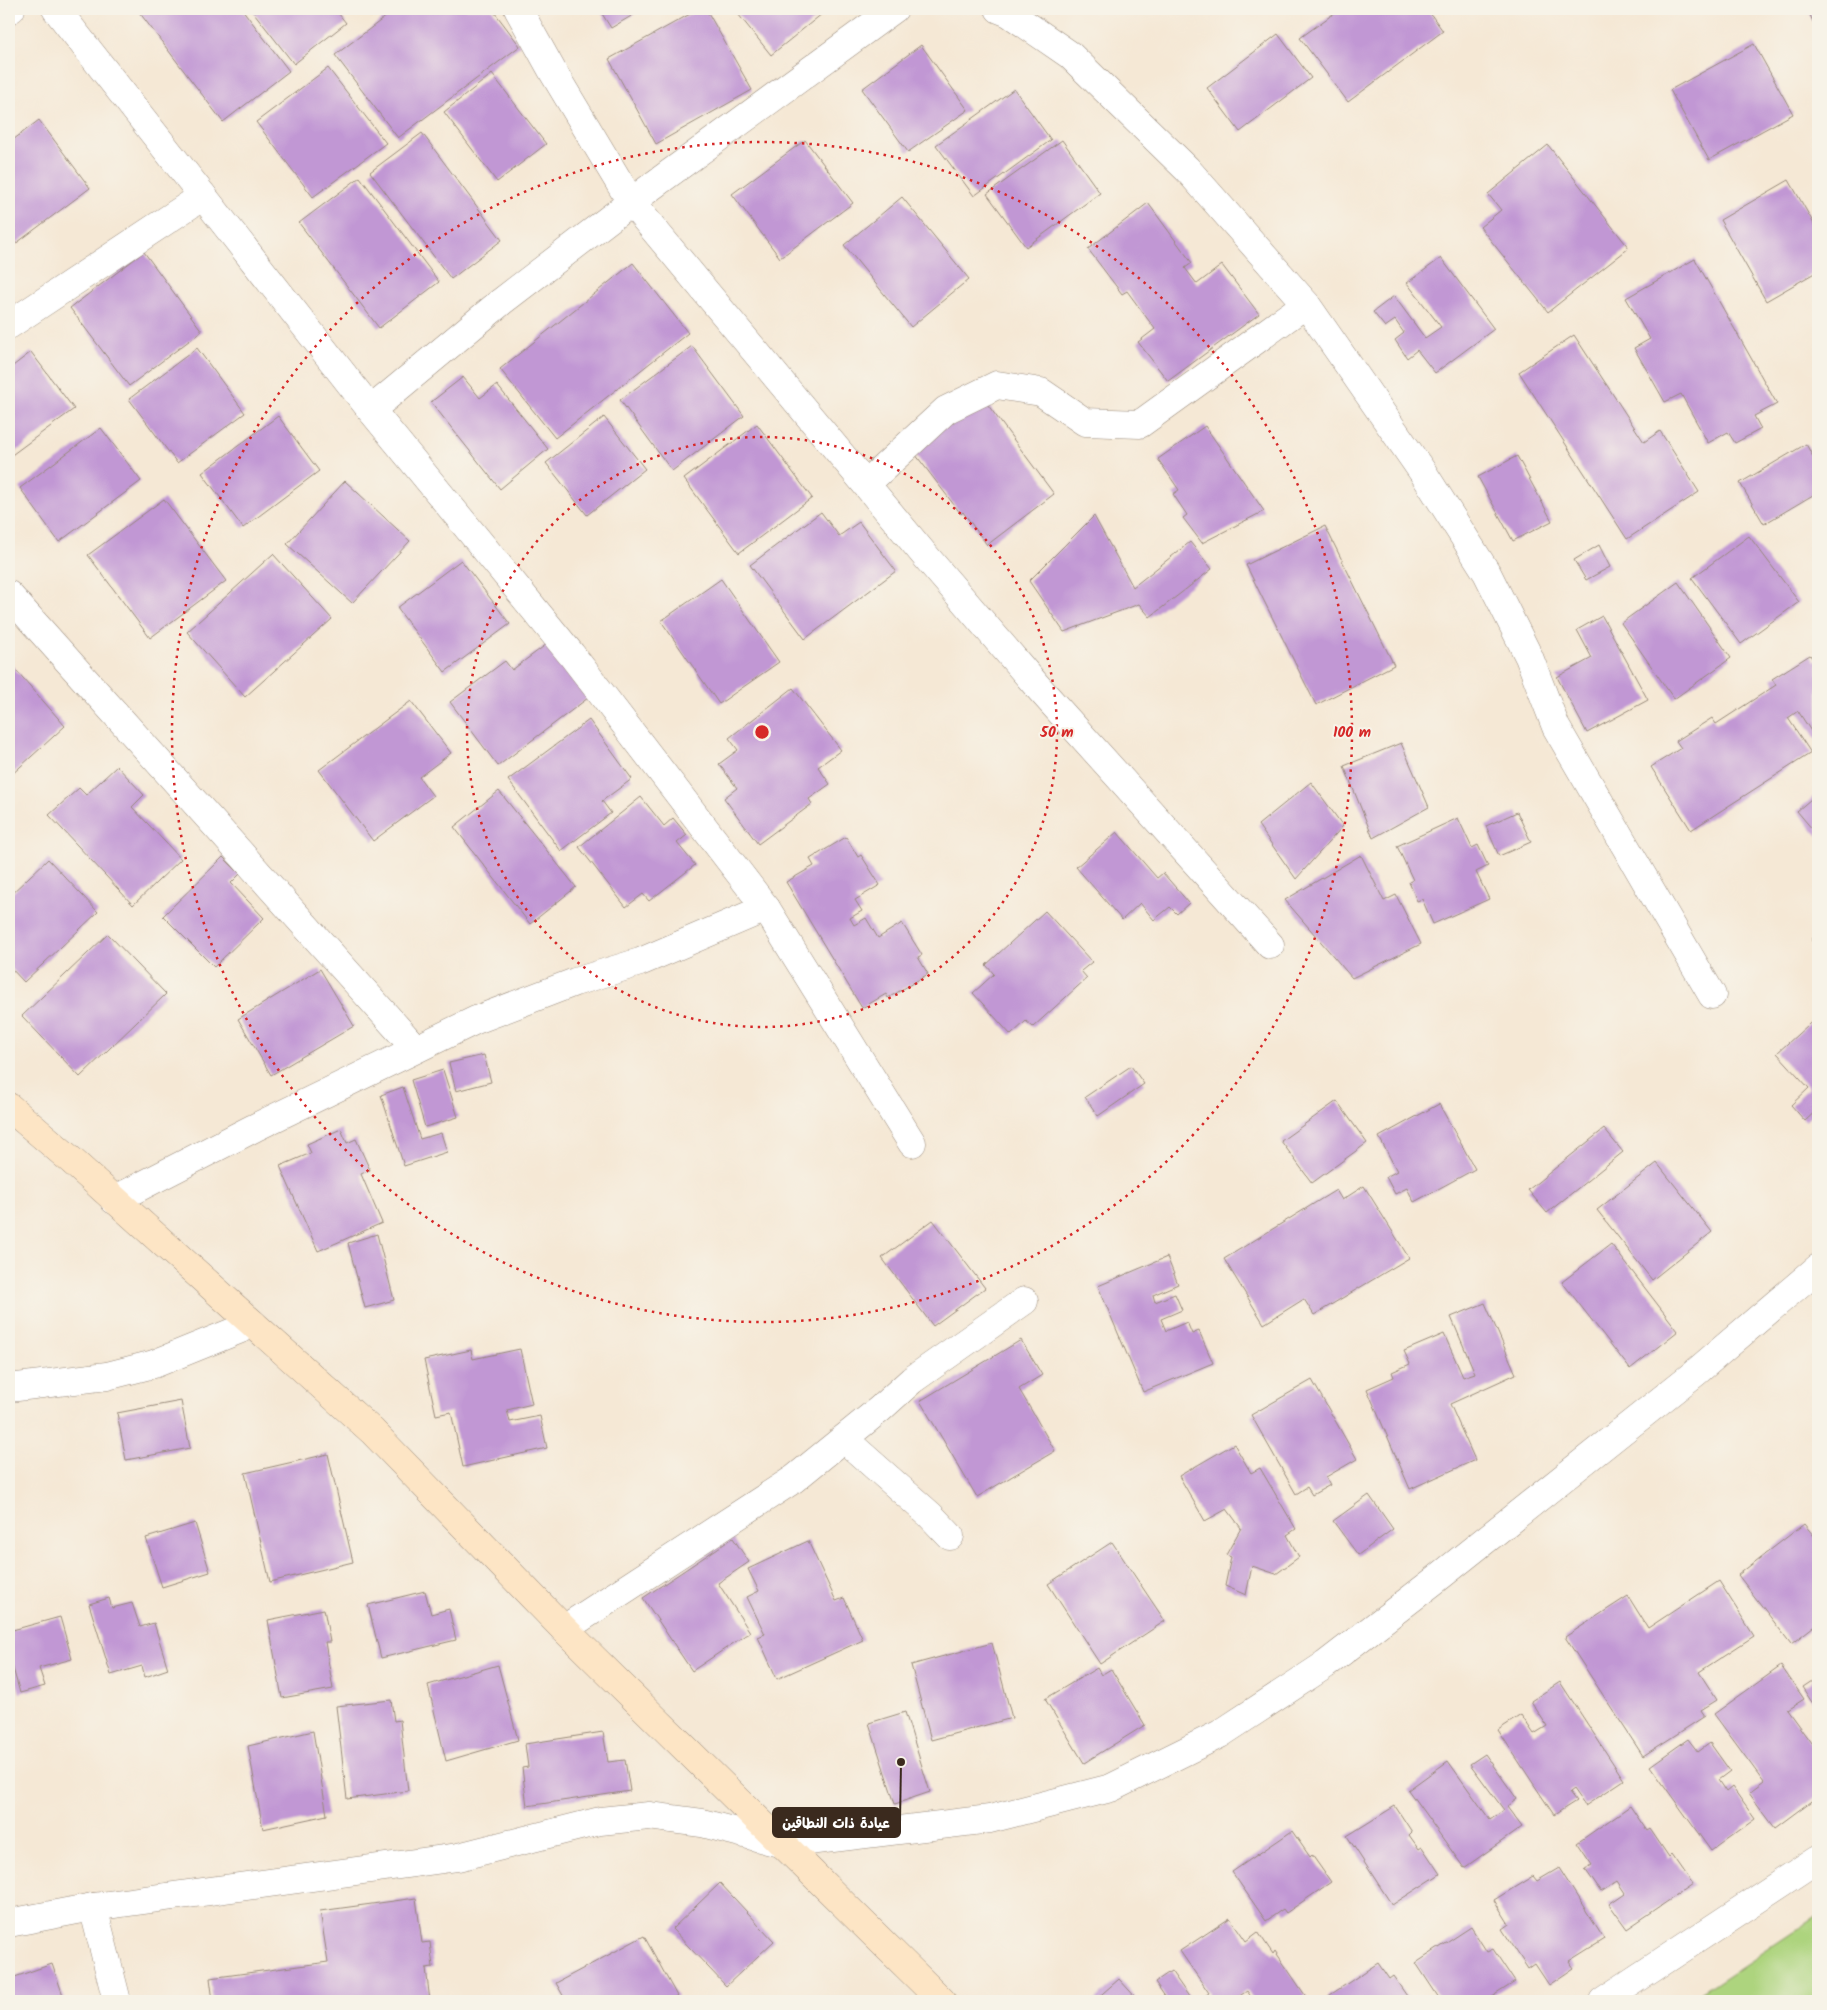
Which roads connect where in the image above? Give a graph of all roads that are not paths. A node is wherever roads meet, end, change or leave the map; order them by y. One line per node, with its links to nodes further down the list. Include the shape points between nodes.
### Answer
1 (56, 9): 5 (street)
2 (518, 9): 6 (street)
3 (894, 9): 6 (street)
4 (999, 9): 7 (street, via 1070,55 1187,169)
5 (203, 196): 8 (street); 9 (street)
6 (631, 202): 9 (street, via 501,302); 10 (street)
7 (1306, 304): 10 (street, via 1140,424 1086,422 1041,392 997,385 946,410); 14 (street, via 1424,474 1486,574 1528,657 1556,727)
8 (9, 324)
9 (371, 410): 12 (street, via 571,654)
10 (866, 484): 13 (street, via 1037,686)
11 (9, 595): 15 (street)
12 (766, 908): 15 (street, via 640,962 575,982 476,1020); 17 (street)
13 (1270, 945)
14 (1712, 995)
15 (415, 1048): 18 (street)
16 (9, 1107): 18 (main road)
17 (912, 1143)
18 (114, 1200): 21 (main road)
19 (1818, 1268): 26 (street, via 1695,1373 1434,1581 1325,1665 1220,1734 1111,1788 990,1819)
20 (1024, 1301): 23 (street, via 912,1380)
21 (253, 1324): 22 (street, via 154,1364 107,1376); 25 (main road, via 372,1431)
22 (9, 1388)
23 (844, 1438): 24 (street); 25 (street, via 794,1479)
24 (950, 1536)
25 (564, 1629): 26 (main road)
26 (783, 1844): 28 (street, via 702,1823 649,1816 600,1821 458,1857); 31 (main road)
27 (1818, 1859): 32 (street)
28 (93, 1906): 29 (street); 30 (street)
29 (9, 1923)
30 (116, 2001)
31 (942, 2001)
32 (1603, 2001)

